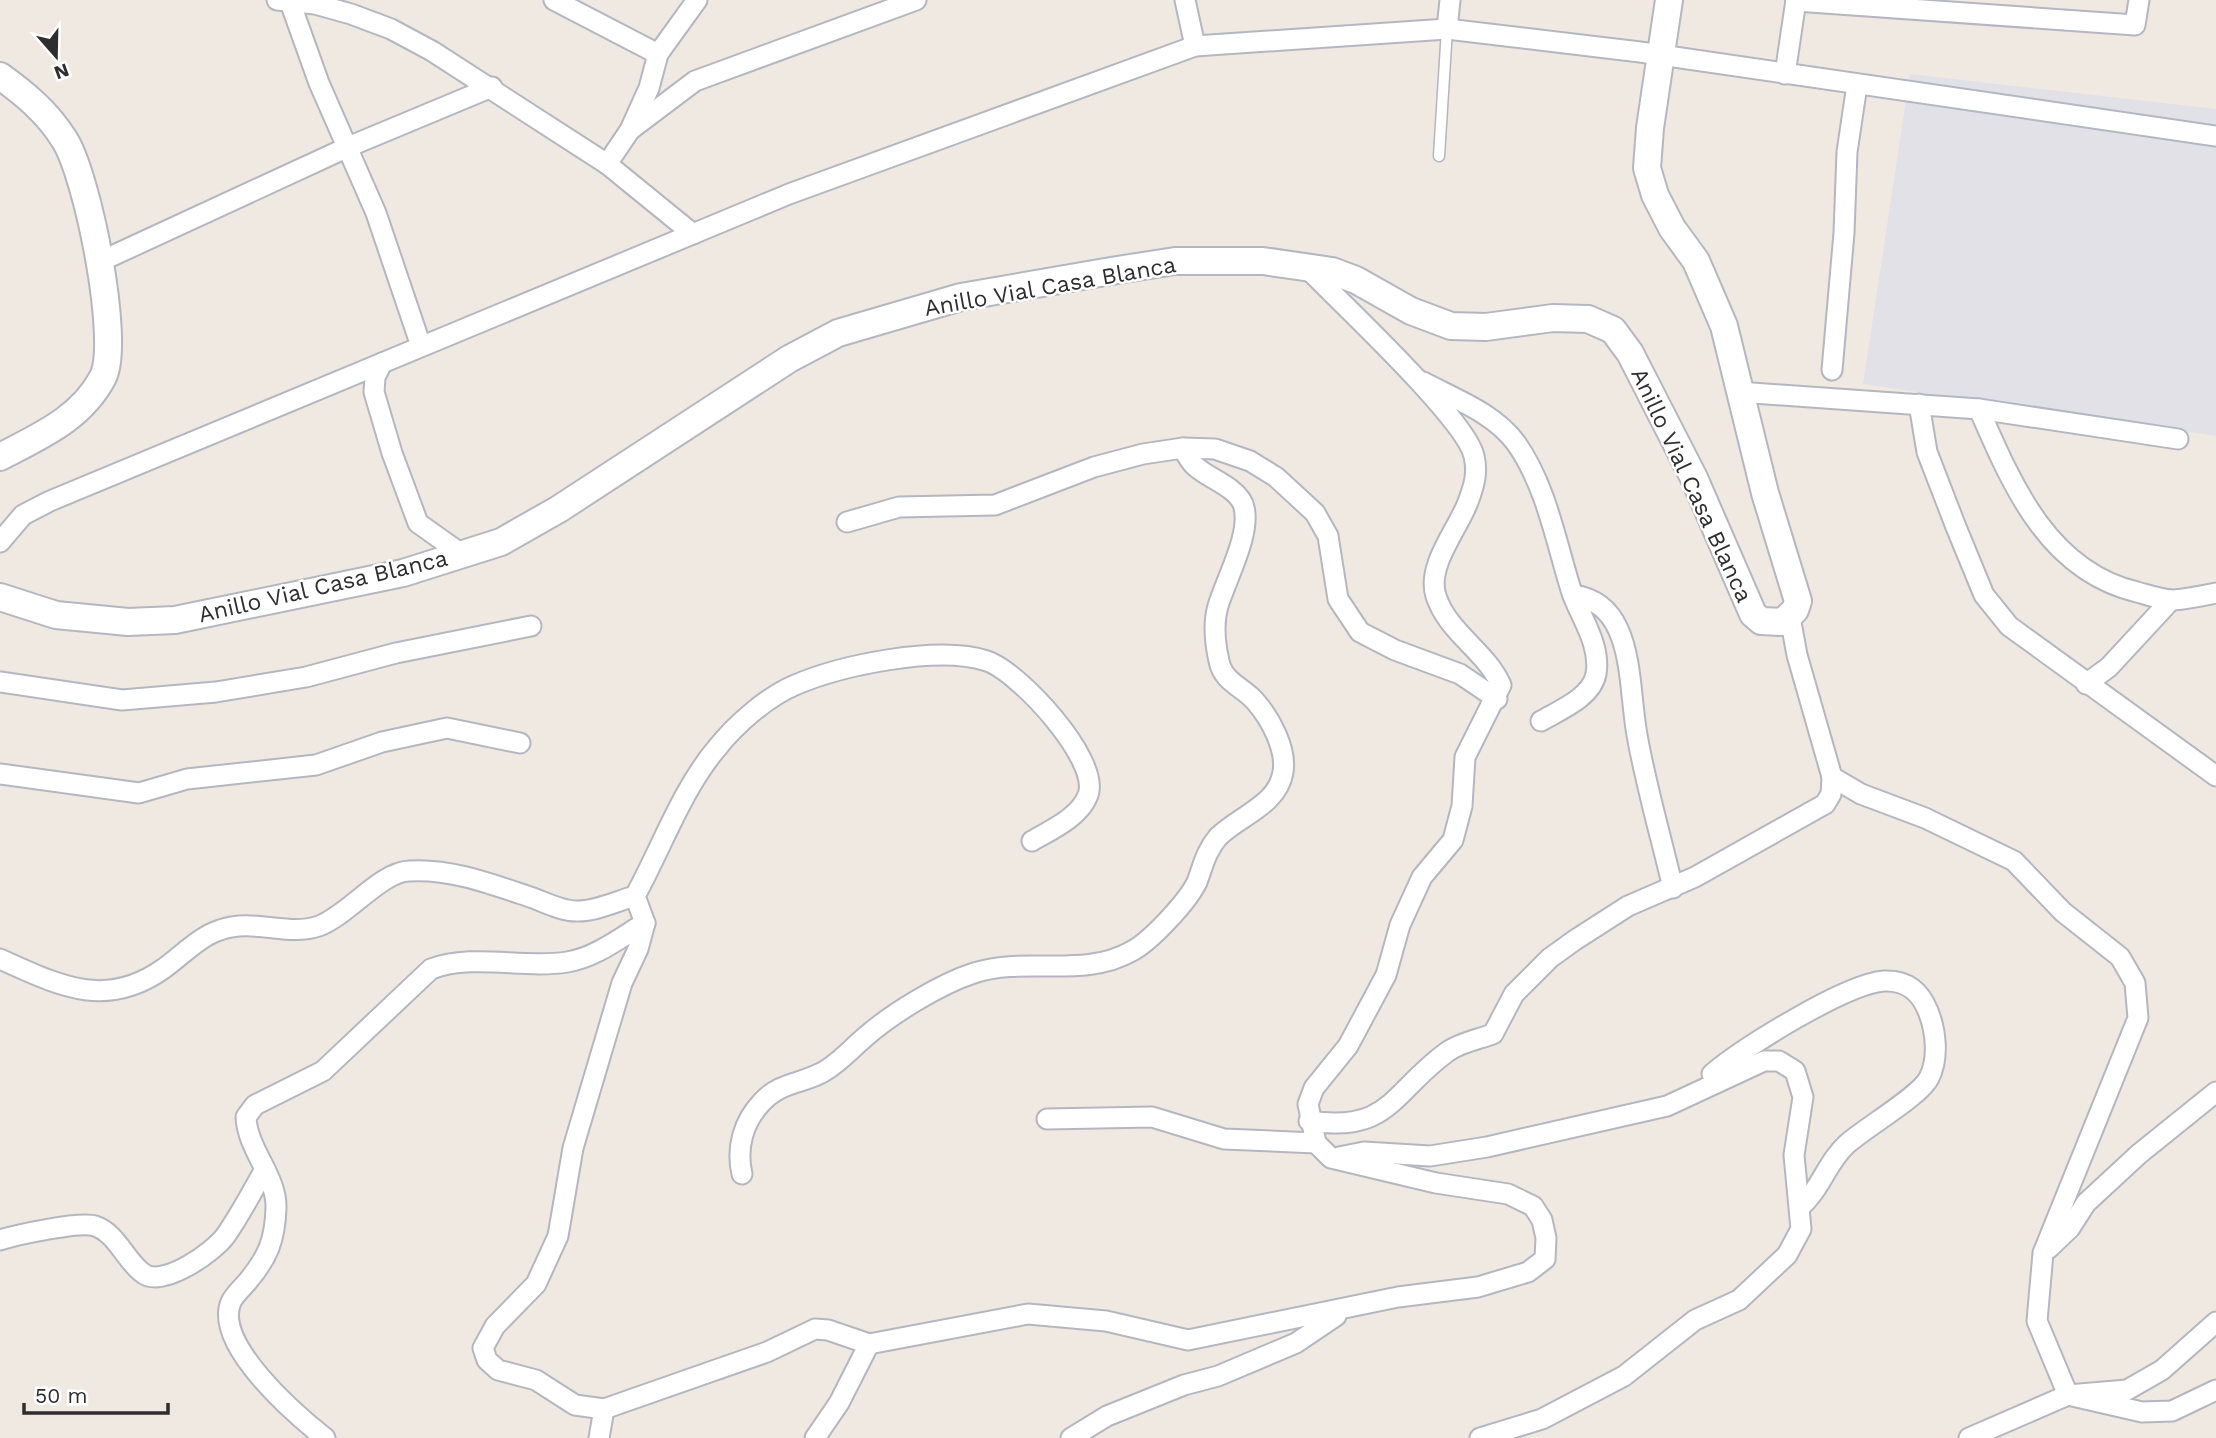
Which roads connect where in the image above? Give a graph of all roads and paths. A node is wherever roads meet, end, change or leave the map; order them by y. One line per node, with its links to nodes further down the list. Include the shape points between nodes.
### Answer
1 (554, 0): 12 (street)
2 (697, 0): 12 (street)
3 (916, 0): 18 (street, via 695,81)
4 (1185, 0): 11 (street)
5 (1450, 0): 10 (street)
6 (1669, 0): 13 (main road)
7 (1796, 0): 8 (street, via 2135,25); 14 (street)
8 (2139, 0)
9 (284, 1): 17 (street, via 315,4 391,29); 20 (street)
10 (1447, 29): 11 (street); 13 (street); 21 (lane)
11 (1195, 46): 23 (street, via 802,189)
12 (658, 54): 18 (street, via 649,89)
13 (1662, 57): 14 (street); 30 (main road, via 1647,168 1667,217 1710,291 1724,326)
14 (1784, 74): 16 (street)
15 (0, 76): 24 (main road, via 36,103 65,140 87,192)
16 (1857, 85): 19 (street); 28 (street, via 1847,152)
17 (492, 88): 20 (street); 22 (street)
18 (630, 130): 22 (street)
19 (2216, 136)
20 (348, 147): 24 (street); 26 (street, via 376,213)
21 (1439, 156)
22 (607, 164): 23 (street)
23 (694, 234): 26 (street)
24 (99, 262): 35 (main road, via 108,319 105,374 88,401 60,426)
25 (1305, 265): 29 (street); 38 (main road, Anillo Vial Casa Blanca, via 1175,261 961,297 849,330 789,359 559,509 501,542); 43 (main road, Anillo Vial Casa Blanca, via 1356,280 1411,311 1451,326 1486,327 1553,318 1588,319 1613,330 1630,353 1694,478 1753,614 1771,624)
26 (421, 346): 27 (street)
27 (382, 363): 37 (street, via 50,501 23,515); 38 (street, via 374,392 418,523)
28 (1832, 370)
29 (1414, 377): 40 (street, via 1490,417 1516,443 1544,497); 47 (street, via 1474,453 1477,477 1437,567 1435,594 1452,626 1495,672 1501,685)
30 (1739, 392): 31 (street); 43 (main road, via 1798,601)
31 (1919, 404): 32 (street); 46 (street, via 1927,452 1984,595 2009,626)
32 (1979, 409): 33 (street); 42 (street, via 2011,484 2047,536 2092,575 2123,589)
33 (2178, 439)
34 (1182, 448): 36 (street, via 1094,467 995,505 899,507); 47 (street, via 1215,449 1250,461 1276,477 1315,513 1328,536 1338,599 1360,632 1460,674); 65 (street, via 1194,466 1230,490 1244,509 1238,550 1218,606 1215,641 1223,673 1255,700 1276,734 1283,775 1271,796 1216,839 1189,896 1134,950 1094,965 1030,964 975,972 884,1022 820,1074 772,1092 743,1133 739,1153)
35 (0, 457)
36 (847, 522)
37 (0, 542)
38 (463, 555): 41 (main road, Anillo Vial Casa Blanca, via 402,573 175,620 128,622 56,615)
39 (2216, 593): 42 (street)
40 (1573, 595): 48 (street, via 1595,648 1596,673 1591,687 1574,702); 54 (street, via 1596,601 1610,615 1626,650 1640,753)
41 (0, 597)
42 (2171, 600): 46 (street, via 2109,667)
43 (1790, 617): 52 (street)
44 (531, 626): 45 (street, via 396,653 306,677 216,692 122,700)
45 (0, 682)
46 (2086, 684): 51 (street)
47 (1497, 699): 61 (street, via 1465,757 1462,806 1453,840 1422,877 1400,925 1386,975 1348,1046 1314,1088 1308,1104)
48 (1541, 721)
49 (520, 743): 50 (street, via 447,728 382,742 316,765 187,779 139,793)
50 (0, 774)
51 (2216, 776)
52 (1832, 777): 54 (street, via 1825,804); 68 (street, via 2014,860 2063,912 2120,957 2135,983 2138,1018)
53 (1032, 841): 55 (street, via 1065,822 1088,794 1086,766 1061,727 1018,683 989,662 964,657 878,663 794,685 736,729 717,748 685,797)
54 (1673, 888): 61 (street, via 1628,906 1550,958 1514,995 1493,1034 1449,1050 1374,1117 1340,1125)
55 (635, 896): 56 (street); 57 (street, via 577,912 486,882 405,871 319,926 298,930 255,924 216,930 134,987 105,993 55,984)
56 (645, 923): 64 (street, via 602,949 568,962 443,964 431,969 324,1071 255,1105 246,1125); 74 (street, via 622,983 573,1148 558,1236 536,1284 495,1325 483,1348 498,1370 536,1380 575,1405)
57 (0, 959)
58 (1699, 1091): 63 (street, via 1667,1107 1487,1147 1430,1156 1364,1152); 66 (street, via 1764,1061 1779,1061 1795,1071 1803,1097 1794,1154); 66 (street, via 1714,1072 1771,1032 1848,993 1884,981 1909,985 1922,996 1935,1044 1936,1063 1927,1082 1845,1146 1814,1196)
59 (2216, 1091): 68 (street, via 2086,1203 2070,1228)
60 (1047, 1119): 62 (street, via 1152,1117 1224,1139)
61 (1309, 1121): 62 (street)
62 (1316, 1143): 63 (street)
63 (1331, 1158): 69 (street, via 1436,1183 1508,1194 1533,1206 1546,1238 1545,1259 1528,1272 1478,1287 1398,1297)
64 (264, 1171): 67 (street, via 225,1238 162,1278 146,1275 94,1225); 77 (street, via 272,1183 276,1205 269,1253 230,1303 231,1324 236,1343 252,1366)
65 (742, 1174)
66 (1800, 1208): 75 (street, via 1801,1229 1787,1255 1738,1300 1695,1320 1623,1376)
67 (0, 1240)
68 (2043, 1253): 73 (street, via 2037,1321)
69 (1345, 1310): 71 (street, via 1188,1340 1106,1321 1028,1314); 80 (street, via 1296,1343 1107,1416)
70 (2216, 1322): 73 (street, via 2162,1370 2127,1390)
71 (869, 1344): 74 (street, via 814,1329 767,1352); 79 (street)
72 (2216, 1390): 73 (street, via 2172,1411 2142,1412)
73 (2068, 1395): 82 (street)
74 (604, 1409): 78 (street)
75 (1544, 1428): 76 (street)
76 (1521, 1433): 81 (street)
77 (325, 1438)
78 (599, 1438)
79 (816, 1438)
80 (1071, 1438)
81 (1480, 1438)
82 (1969, 1438)

